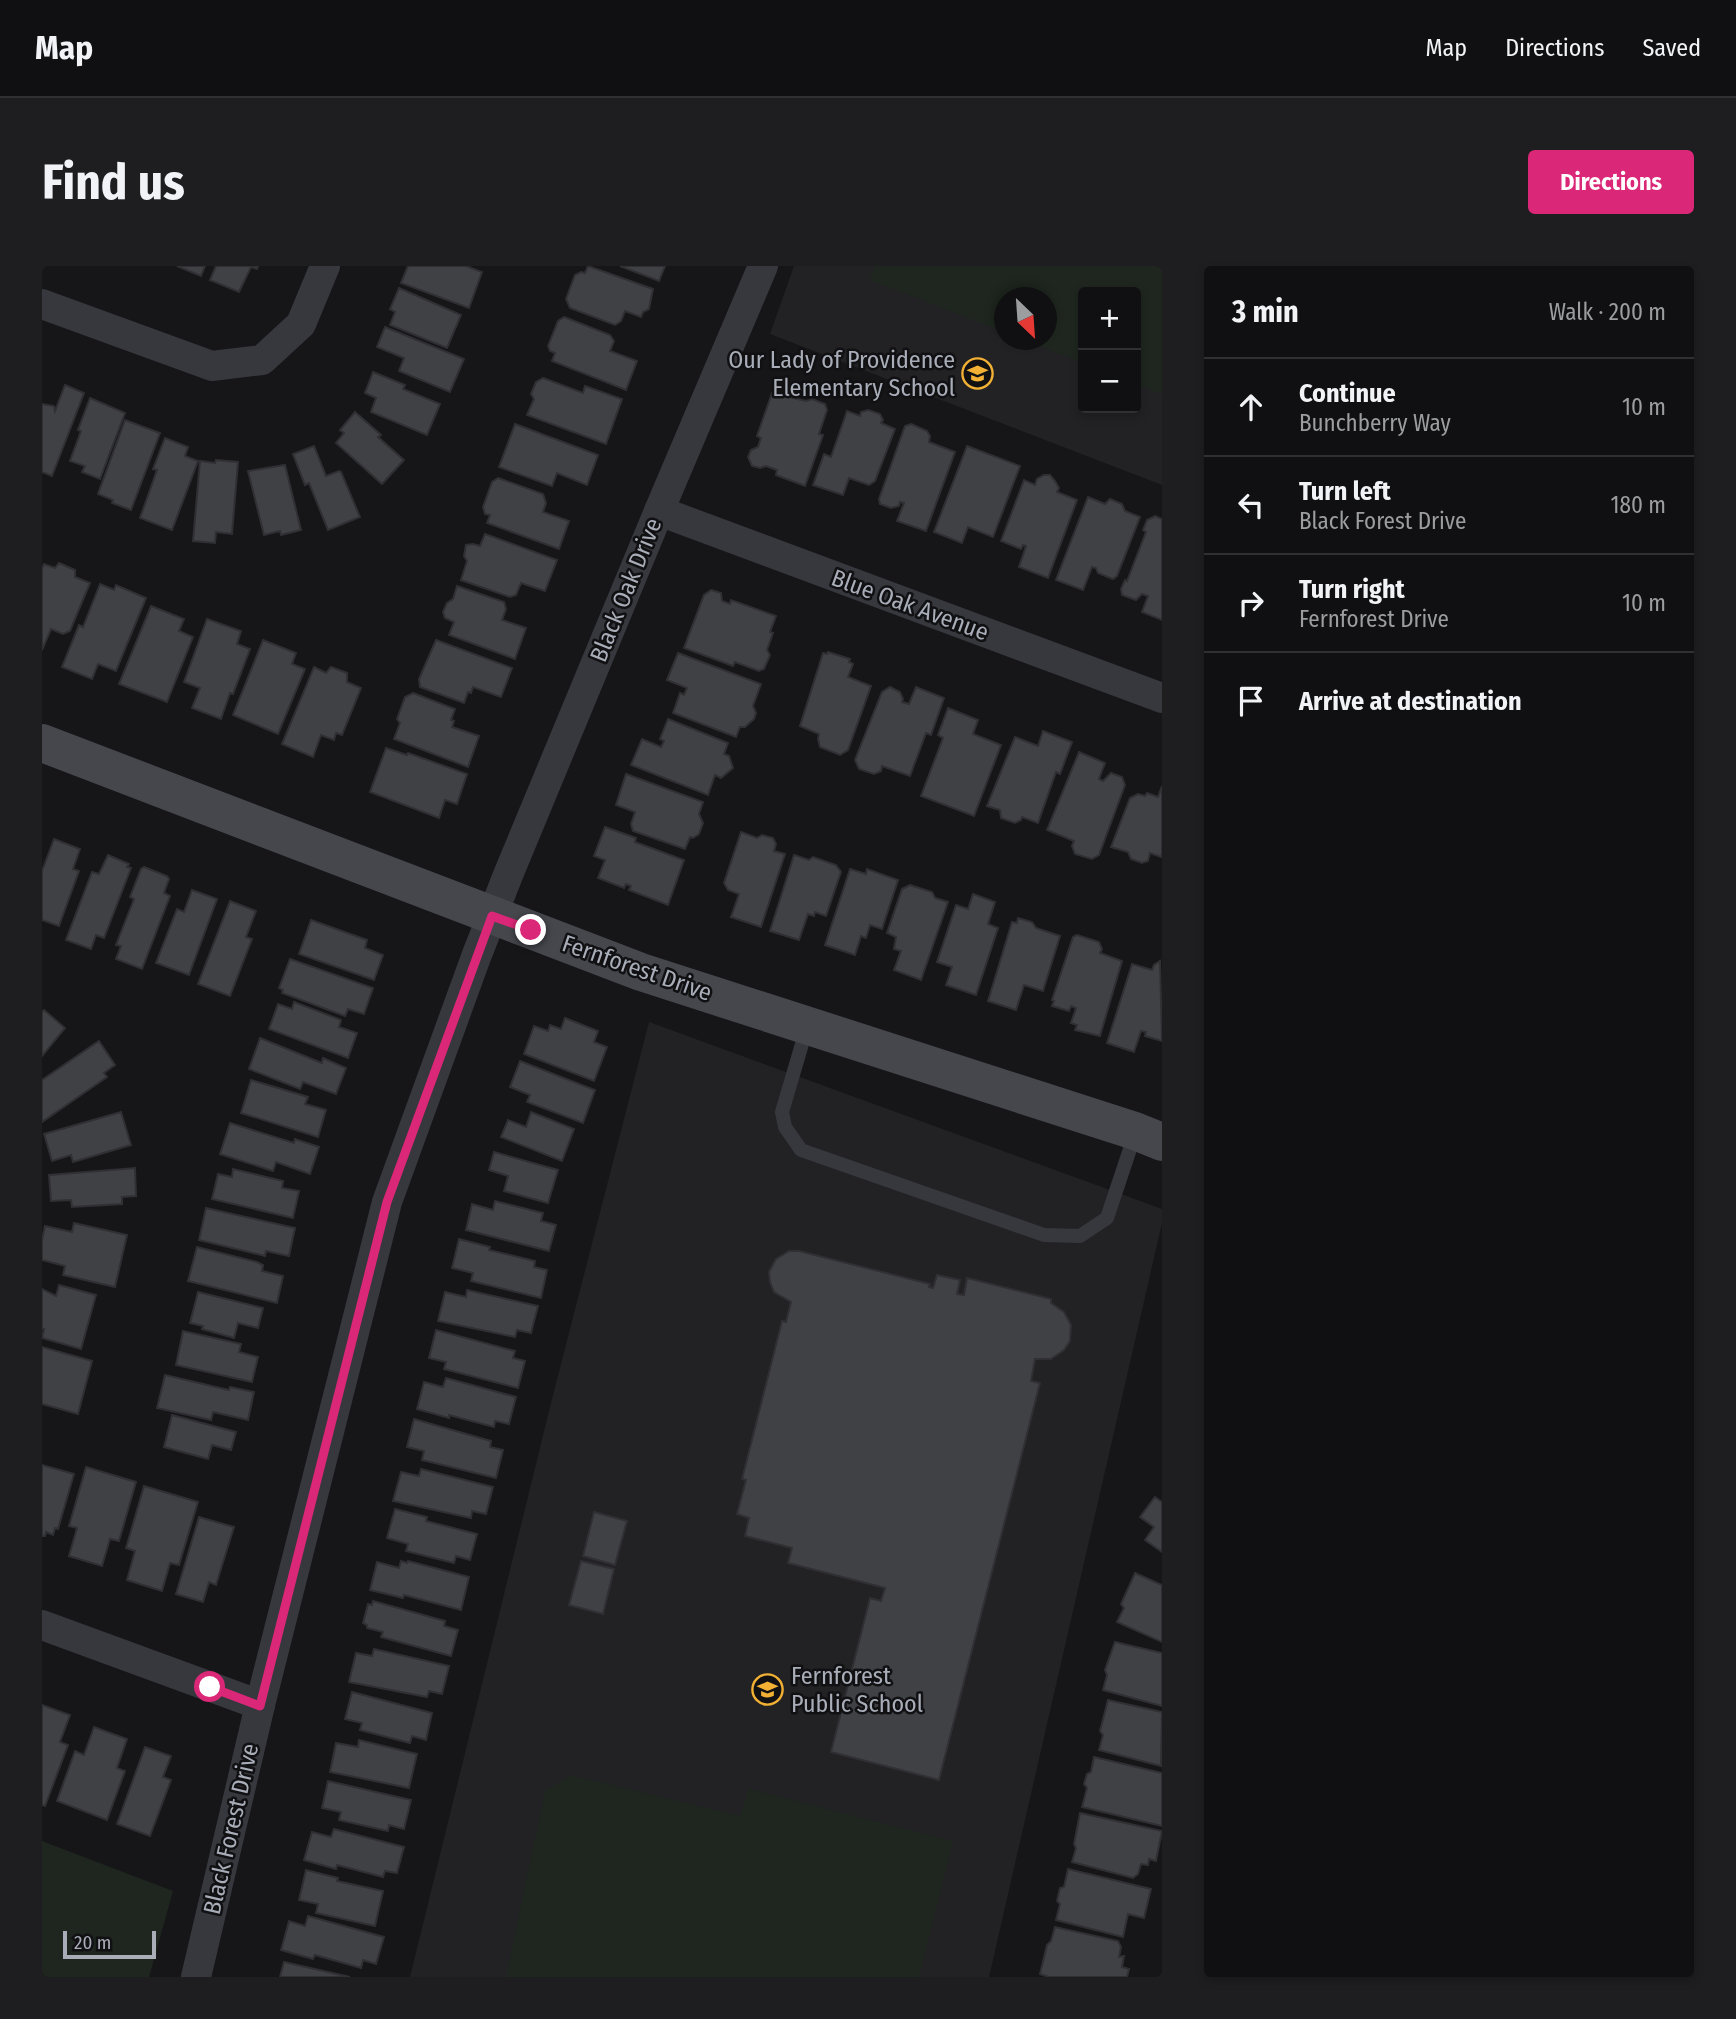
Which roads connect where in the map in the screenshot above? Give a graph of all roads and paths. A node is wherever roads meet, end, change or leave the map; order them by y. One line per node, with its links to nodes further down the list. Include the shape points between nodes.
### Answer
1 (325, 266): 3 (street, via 302,324 262,360 212,366)
2 (763, 266): 4 (street, Black Oak Drive)
3 (42, 304)
4 (659, 510): 5 (street, Blue Oak Avenue); 7 (street, Black Oak Drive)
5 (1162, 698)
6 (42, 743): 7 (street, Fernforest Drive)
7 (492, 916): 8 (street, Fernforest Drive, via 641,972); 11 (street, Black Forest Drive, via 387,1202)
8 (807, 1025): 9 (street, Fernforest Drive); 9 (lane, via 782,1112 785,1127 801,1150 1044,1235 1080,1236 1107,1218)
9 (1149, 1137)
10 (42, 1625): 11 (street)
11 (260, 1706): 12 (street, Black Forest Drive)
12 (196, 1977)

